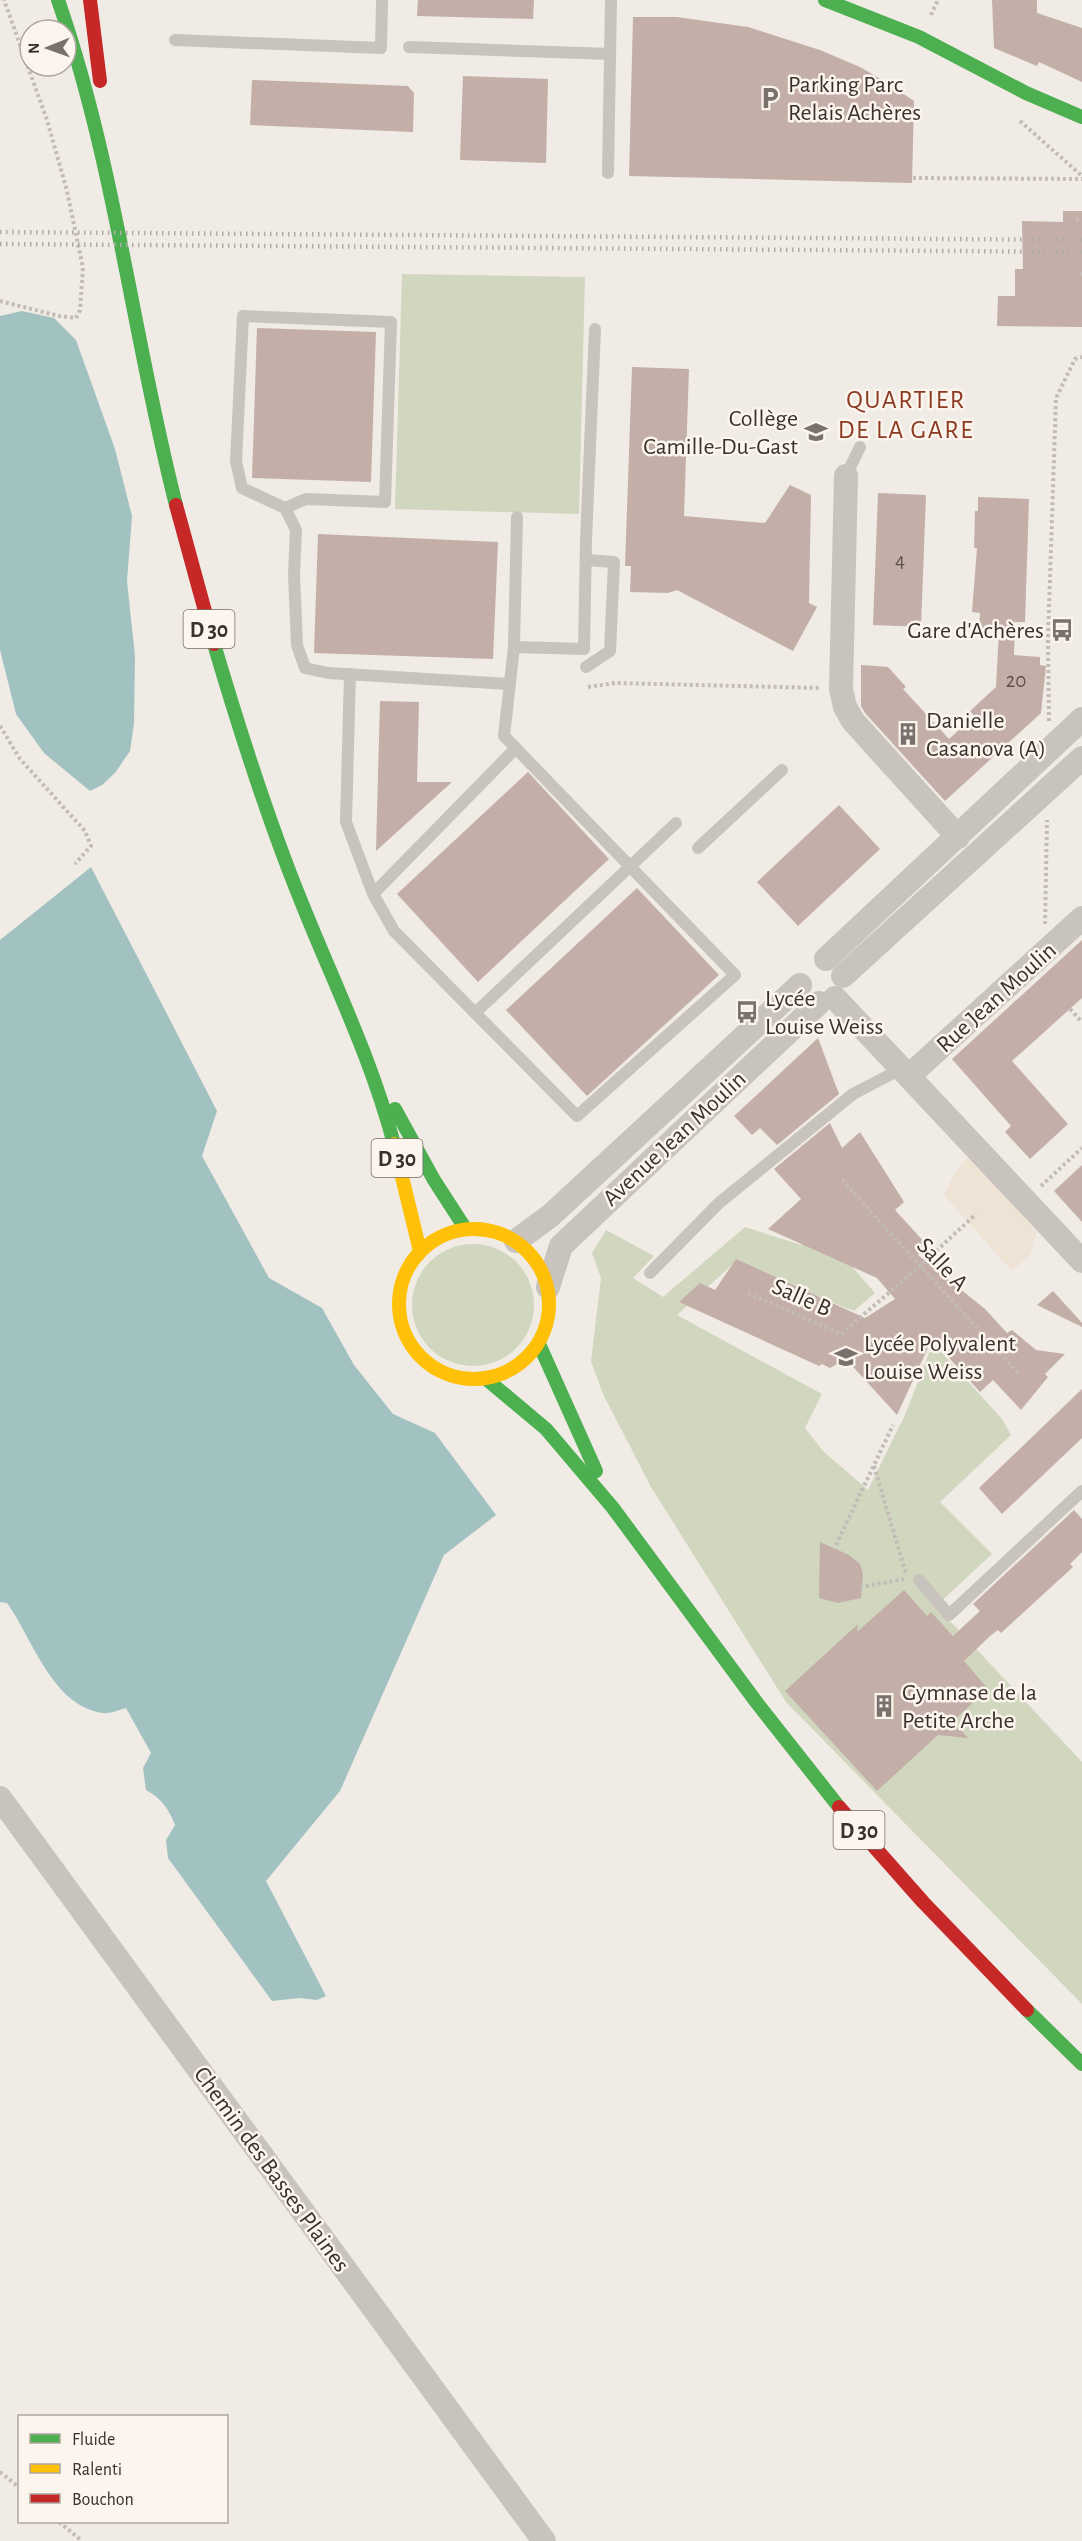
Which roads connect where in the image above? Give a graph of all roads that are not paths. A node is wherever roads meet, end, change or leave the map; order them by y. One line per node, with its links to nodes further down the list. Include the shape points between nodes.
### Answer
1 (58, 0): 14 (main road, D 30)
2 (90, 0): 14 (main road, D 30)
3 (382, 0): 8 (lane, via 381,48)
4 (611, 0): 10 (lane)
5 (825, 0): 6 (main road)
6 (843, 7): 7 (main road); 12 (main road)
7 (865, 29)
8 (176, 40)
9 (409, 47): 10 (lane)
10 (610, 54): 15 (lane)
11 (943, 65): 12 (main road)
12 (1026, 93): 13 (main road)
13 (1082, 117)
14 (109, 173): 39 (main road, D 30, via 148,382 210,632 250,762 303,906)
15 (608, 173)
16 (595, 329): 21 (lane)
17 (860, 447): 18 (lane)
18 (846, 476): 31 (street, via 841,689 844,707)
19 (285, 508): 19 (lane, via 242,488 236,460 243,316 391,322 385,502 306,499); 24 (lane, via 296,530 297,645 305,669)
20 (517, 517): 22 (lane)
21 (586, 560): 22 (lane, via 585,649); 23 (lane, via 614,562 610,651)
22 (514, 647): 25 (lane)
23 (586, 668)
24 (350, 674): 25 (lane); 34 (lane, via 346,822)
25 (509, 684): 27 (lane, via 504,736)
26 (1082, 719): 31 (street, Avenue Jean Moulin)
27 (516, 748): 33 (lane); 34 (lane)
28 (1082, 758): 36 (street, Avenue Jean Moulin)
29 (783, 770): 32 (lane)
30 (676, 823): 33 (lane)
31 (958, 837): 36 (street, Avenue Jean Moulin)
32 (698, 848)
33 (629, 865): 38 (lane); 38 (lane, via 735,975 577,1116)
34 (373, 894): 38 (lane, via 394,931)
35 (1082, 918): 40 (street, Rue Jean Moulin)
36 (831, 984): 37 (street, via 807,997); 37 (street, Avenue Jean Moulin, via 819,959 802,971); 40 (street); 46 (street, Avenue Jean Moulin, via 561,1246)
37 (800, 985): 42 (street, Avenue Jean Moulin, via 550,1216)
38 (475, 1013)
39 (370, 1067): 41 (main road, D 30); 43 (main road, D 30)
40 (906, 1072): 44 (street); 45 (lane, via 844,1101 719,1203)
41 (465, 1228): 42 (main road, via 492,1230); 43 (main road, via 440,1236)
42 (516, 1241): 46 (main road, via 537,1261)
43 (420, 1251): 48 (main road, via 406,1272 399,1296 400,1321 410,1344 426,1362 447,1375 472,1380)
44 (1082, 1261)
45 (650, 1273)
46 (548, 1287): 47 (main road, via 549,1316)
47 (539, 1344): 48 (main road, via 519,1365); 50 (main road, D 30)
48 (485, 1378): 50 (main road, D 30, via 546,1429)
49 (1082, 1491): 51 (lane, via 949,1615)
50 (613, 1508): 53 (main road, D 30, via 824,1790 998,1982)
51 (913, 1579)
52 (0, 1798): 54 (street, Chemin des Basses Plaines)
53 (1082, 2064)
54 (543, 2541)

